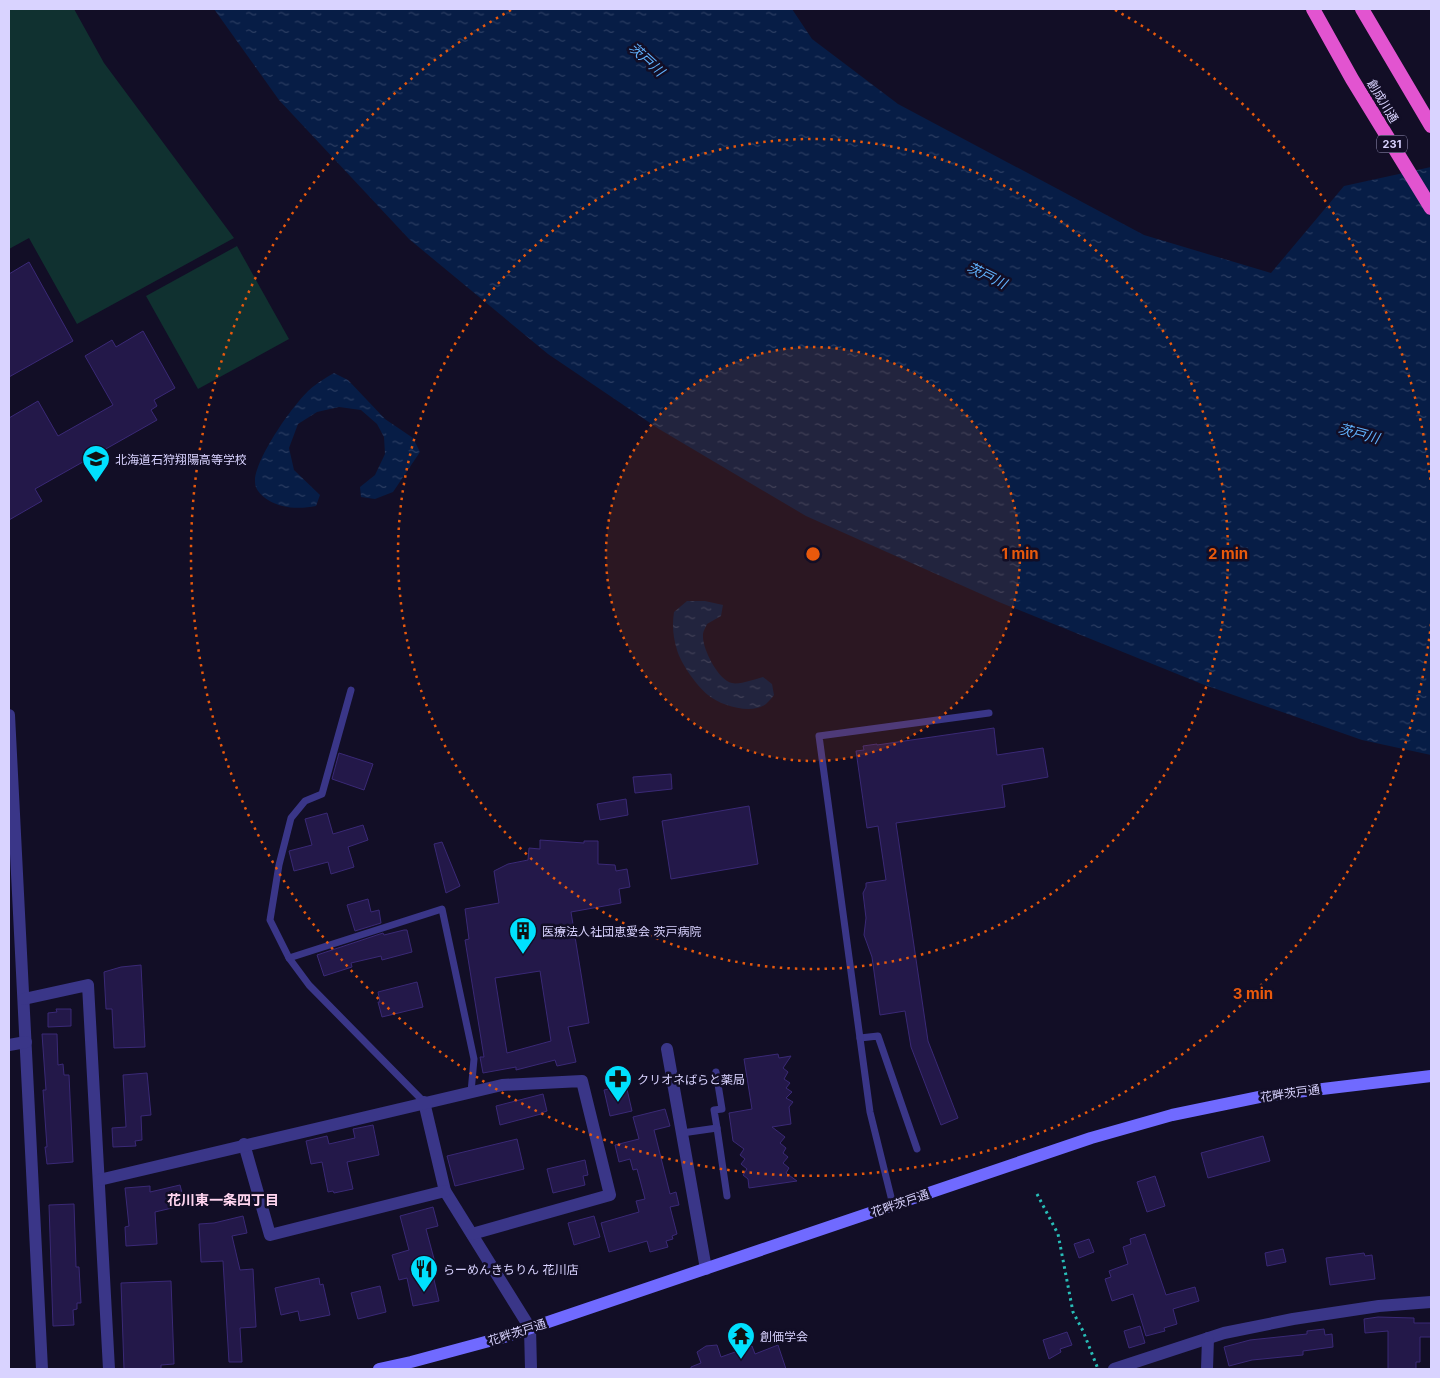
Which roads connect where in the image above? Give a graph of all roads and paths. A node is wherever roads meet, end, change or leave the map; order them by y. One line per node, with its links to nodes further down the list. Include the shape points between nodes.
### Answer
1 (1313, 9): 4 (highway, 創成川通 / 231)
2 (1362, 9): 3 (highway)
3 (1431, 126)
4 (1431, 208)
5 (351, 690): 8 (lane, via 322,794 305,801 291,818 279,865 270,920)
6 (989, 713): 10 (lane, via 818,736)
7 (9, 715): 9 (street)
8 (289, 958): 16 (lane, via 442,909 474,1059); 17 (lane, via 309,986)
9 (24, 999): 11 (street); 22 (street, via 88,985)
10 (860, 1038): 21 (lane, via 878,1036); 26 (lane, via 870,1112)
11 (26, 1042): 12 (street); 32 (street)
12 (9, 1046)
13 (667, 1049): 19 (street)
14 (716, 1072): 18 (lane, via 722,1109 714,1110)
15 (1431, 1076): 26 (main road, 花畔茨戸通, via 1264,1096 1172,1115 1091,1138)
16 (471, 1092): 17 (street); 27 (street, via 502,1085 582,1081 610,1194)
17 (424, 1102): 20 (street); 23 (street)
18 (717, 1128): 19 (lane); 25 (lane)
19 (682, 1133): 28 (street)
20 (244, 1144): 22 (street); 23 (street, via 270,1235)
21 (918, 1149)
22 (99, 1180): 33 (street)
23 (445, 1191): 27 (street)
24 (1036, 1194): 36 (path, via 1058,1234 1073,1312)
25 (727, 1196)
26 (892, 1205): 28 (main road, 花畔茨戸通)
27 (472, 1234): 30 (street)
28 (706, 1269): 30 (main road, 花畔茨戸通)
29 (1431, 1302): 31 (street, via 1293,1319)
30 (530, 1328): 34 (main road, 花畔茨戸通); 35 (street)
31 (1208, 1338): 37 (street); 38 (street)
32 (42, 1369)
33 (109, 1369)
34 (379, 1369)
35 (532, 1369)
36 (1098, 1369)
37 (1114, 1369)
38 (1207, 1369)

